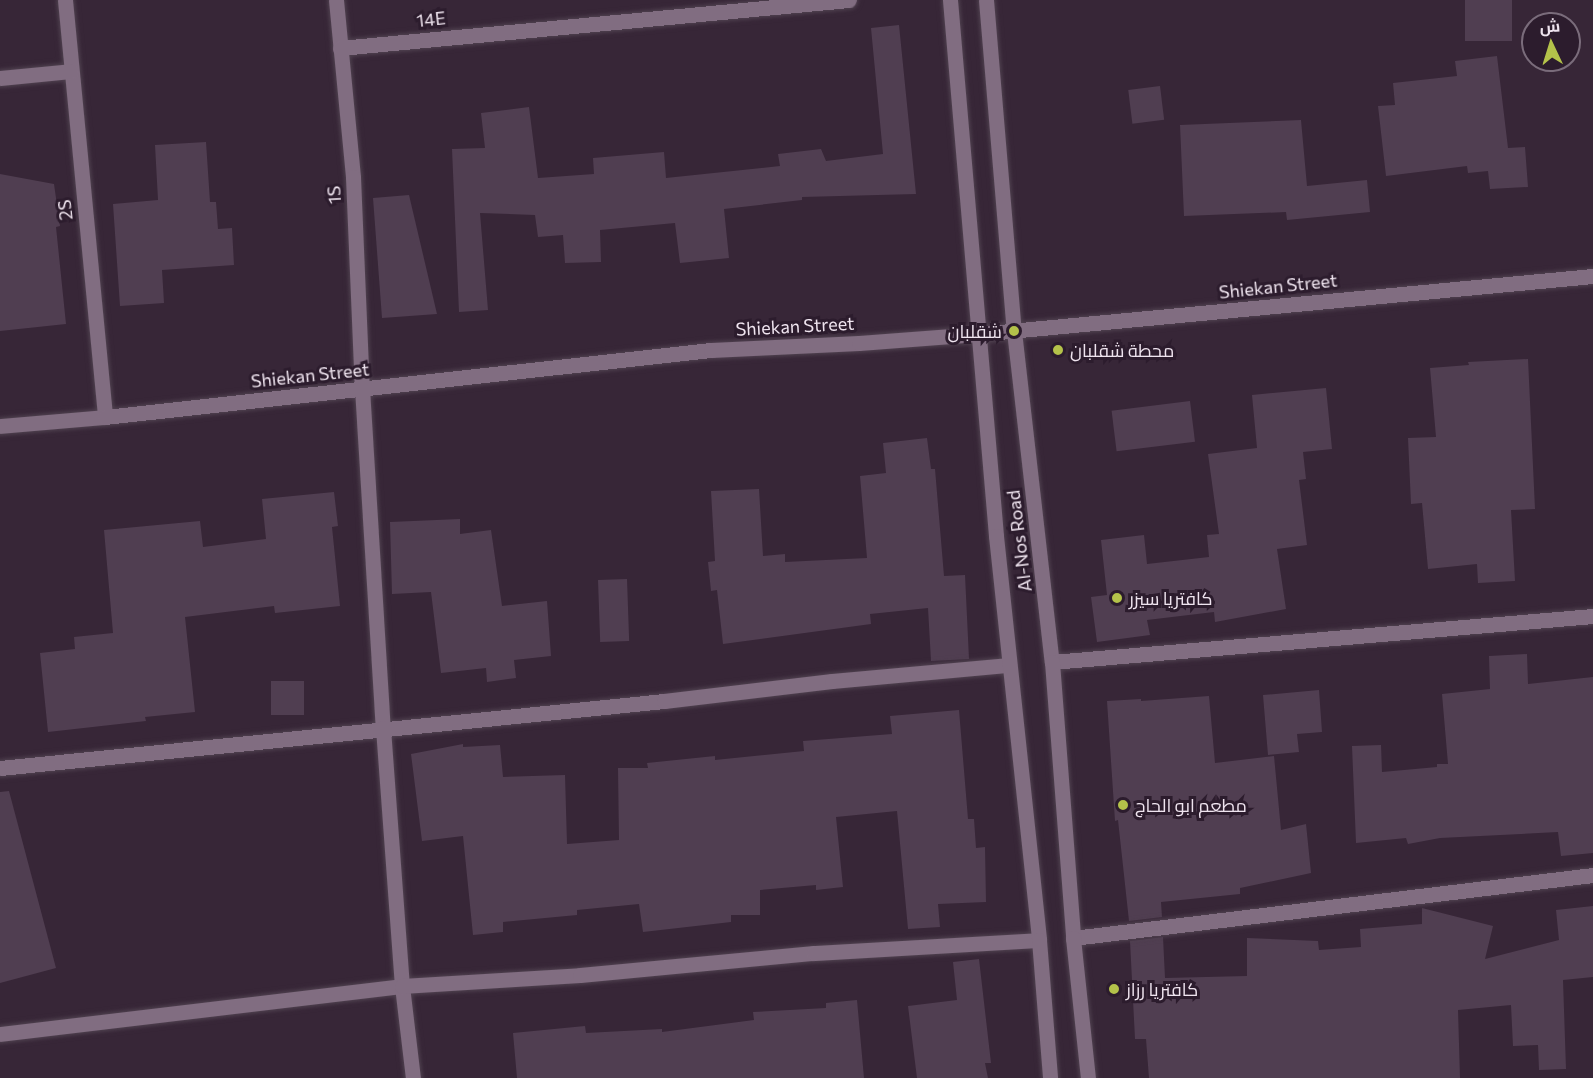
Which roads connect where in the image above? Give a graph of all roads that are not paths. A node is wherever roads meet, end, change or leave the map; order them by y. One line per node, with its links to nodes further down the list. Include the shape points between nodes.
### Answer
1 (65, 0): 7 (street, 2S)
2 (336, 0): 6 (street, 1S)
3 (849, 0): 6 (street, 14E)
4 (950, 0): 11 (street, Al-Nos Road)
5 (986, 0): 10 (street, Al-Nos Road)
6 (340, 48): 12 (street, 1S, via 353,177)
7 (71, 71): 8 (street); 13 (street, 2S)
8 (0, 78)
9 (1593, 276): 10 (street, Shiekan Street)
10 (1014, 331): 11 (street, Shiekan Street); 16 (street, Al-Nos Road)
11 (978, 334): 12 (street, Shiekan Street, via 711,350); 17 (street, Al-Nos Road)
12 (362, 388): 13 (street, Shiekan Street); 18 (street, 1S)
13 (105, 417): 14 (street, Shiekan Street)
14 (0, 426)
15 (1593, 616): 16 (street)
16 (1052, 662): 21 (street, Al-Nos Road)
17 (1009, 665): 18 (street); 22 (street, Al-Nos Road)
18 (383, 728): 19 (street); 23 (street, 1S)
19 (0, 768)
20 (1593, 875): 21 (street)
21 (1073, 938): 27 (street, Al-Nos Road)
22 (1038, 940): 23 (street, via 814,953 580,975); 26 (street, Al-Nos Road)
23 (402, 986): 24 (street); 25 (street, 1S)
24 (0, 1034)
25 (413, 1078)
26 (1050, 1078)
27 (1088, 1078)

